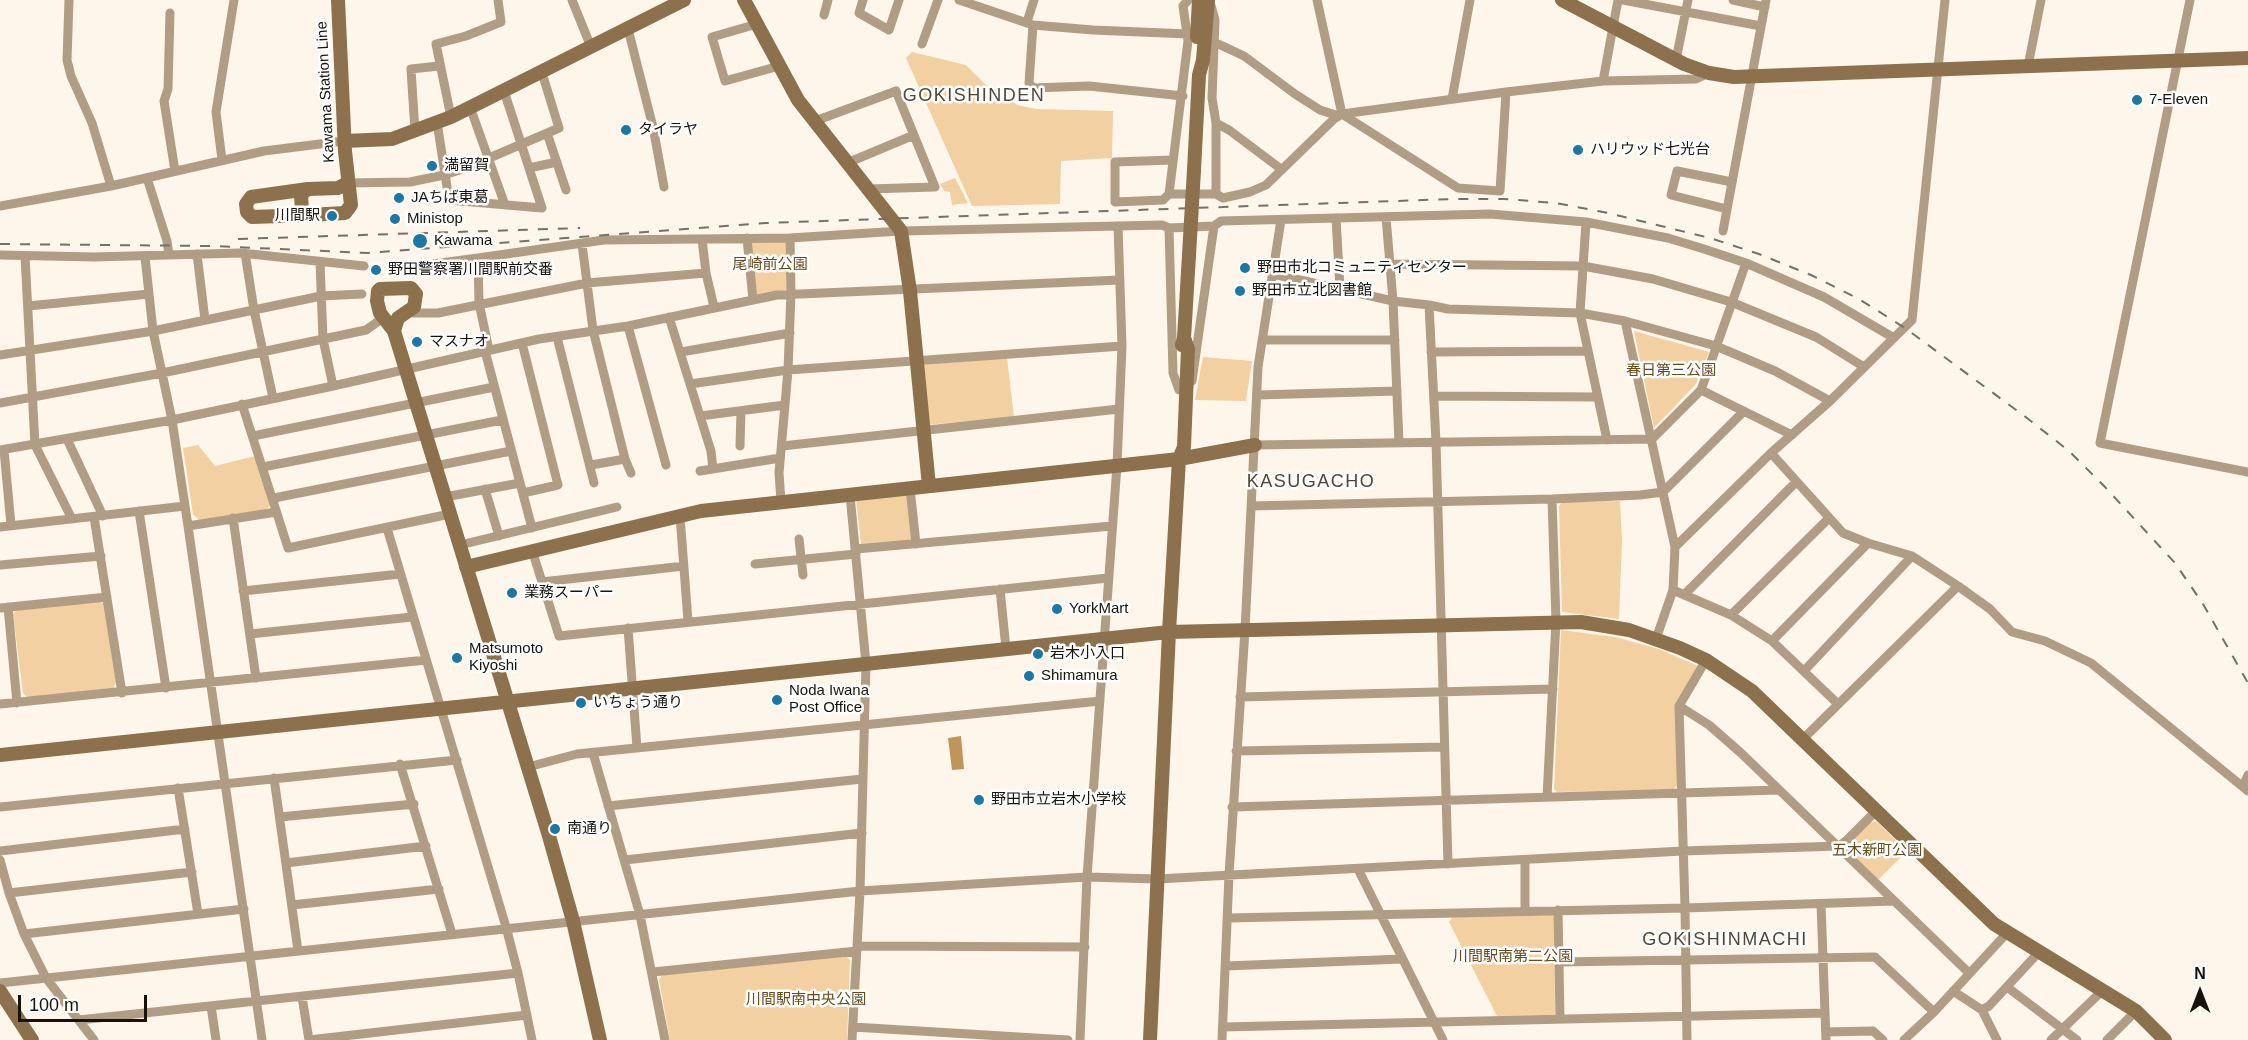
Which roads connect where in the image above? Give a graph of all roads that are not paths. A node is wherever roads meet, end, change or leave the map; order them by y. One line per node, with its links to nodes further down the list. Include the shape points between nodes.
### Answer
1 (69, 0): 82 (street, via 70,76 92,123)
2 (234, 0): 72 (street, via 216,112)
3 (338, 0): 69 (street, Kawama Station Line)
4 (498, 0): 46 (street, via 501,22 436,44)
5 (572, 0): 42 (street)
6 (684, 0): 38 (street)
7 (744, 0): 35 (street)
8 (828, 0): 33 (street)
9 (863, 0): 10 (street, via 859,13 889,30)
10 (899, 0)
11 (938, 0): 41 (street)
12 (959, 0): 30 (street)
13 (997, 0): 30 (street)
14 (1034, 0): 34 (street)
15 (1188, 0): 39 (street, via 1183,6)
16 (1199, 0): 52 (street)
17 (1209, 0): 40 (street, via 1215,20); 52 (street)
18 (1317, 0): 61 (street)
19 (1470, 0): 59 (street)
20 (1562, 0): 28 (street)
21 (1618, 0): 36 (street)
22 (1623, 0): 31 (street)
23 (1688, 0): 31 (street)
24 (1733, 0): 29 (street)
25 (1946, 0): 49 (street)
26 (2041, 0): 48 (street)
27 (2190, 0): 44 (street)
28 (1576, 3): 36 (street)
29 (1765, 4): 37 (street)
30 (993, 11): 34 (street)
31 (1686, 12): 37 (street); 45 (street)
32 (170, 13): 78 (street, via 168,89 164,101)
33 (824, 15)
34 (1030, 23): 39 (street); 58 (street, via 1029,83 1033,88 1089,86)
35 (757, 24): 47 (street); 47 (street, via 712,37 725,81)
36 (1613, 26): 45 (street); 55 (street)
37 (1761, 26): 53 (street)
38 (628, 29): 42 (street); 83 (street)
39 (1188, 34): 58 (street)
40 (1214, 42): 61 (street, via 1244,56 1320,110); 65 (street, via 1212,98)
41 (922, 44)
42 (591, 47): 50 (street)
43 (2248, 58): 44 (street)
44 (2178, 61): 48 (street); 218 (street, via 2100,443)
45 (1682, 63): 51 (street); 54 (street, via 1685,75)
46 (439, 66): 62 (street); 66 (street, via 411,69)
47 (779, 66): 63 (street)
48 (2028, 66): 49 (street)
49 (1939, 70): 53 (street); 150 (street, via 1912,320)
50 (542, 73): 56 (street); 67 (street, via 559,128)
51 (1709, 74): 53 (street); 54 (street)
52 (1199, 75): 173 (street, bridge, via 1184,338 1180,350)
53 (1752, 77): 81 (street)
54 (1680, 79): 55 (street)
55 (1603, 81): 57 (street)
56 (504, 91): 60 (street); 70 (street)
57 (1506, 92): 59 (street); 61 (street, via 1500,191 1458,188)
58 (1183, 96): 73 (street)
59 (1452, 99): 61 (street)
60 (470, 108): 62 (street); 71 (street)
61 (1340, 115): 77 (street)
62 (451, 117): 64 (street)
63 (815, 121): 68 (street, via 896,91); 75 (street)
64 (436, 122): 66 (street); 79 (street)
65 (1216, 123): 77 (street); 88 (street)
66 (415, 131): 69 (street, via 392,139)
67 (547, 133): 70 (street); 74 (street)
68 (914, 135): 75 (street); 86 (street, via 935,187)
69 (344, 141): 72 (street); 84 (street, Kawama Station Line)
70 (521, 144): 71 (street); 76 (street)
71 (489, 159): 79 (street); 90 (street)
72 (222, 160): 78 (street)
73 (1173, 160): 89 (street); 89 (street, via 1115,162 1114,201 1162,200)
74 (557, 162): 76 (street); 87 (street)
75 (847, 163): 86 (street)
76 (529, 168): 90 (street, via 542,208)
77 (1281, 169): 88 (street, via 1266,184 1250,192 1223,198)
78 (175, 171): 80 (street)
79 (444, 175): 84 (street); 90 (street, via 449,200)
80 (147, 178): 82 (street); 109 (street)
81 (1732, 182): 92 (street); 92 (street, via 1677,171 1671,195)
82 (111, 186): 91 (street)
83 (664, 187)
84 (345, 188): 85 (street); 93 (street, via 351,208 345,213)
85 (308, 189): 93 (street, via 302,195 302,211); 93 (street, via 251,197 246,204 252,217)
86 (868, 189): 101 (street)
87 (566, 190)
88 (1216, 194): 89 (street)
89 (1169, 195)
90 (505, 205)
91 (0, 206)
92 (1727, 209): 102 (street)
93 (308, 215)
94 (1386, 217): 95 (street); 97 (street, via 1490,214); 117 (street)
95 (1336, 218): 96 (street); 124 (street)
96 (1281, 220): 99 (street, via 1221,221); 121 (street)
97 (1586, 222): 115 (street, via 1668,238); 119 (street)
98 (1118, 226): 100 (street); 101 (street); 122 (street)
99 (1214, 226): 100 (street); 173 (street, via 1192,381)
100 (1169, 228): 173 (street, via 1173,374)
101 (901, 231): 104 (street); 125 (street)
102 (1723, 231)
103 (747, 238): 104 (street); 105 (street); 130 (street)
104 (790, 238): 126 (street)
105 (702, 239): 106 (street, via 604,240); 120 (street)
106 (582, 244): 113 (street); 123 (street)
107 (245, 254): 110 (street); 114 (street); 137 (street)
108 (0, 255): 111 (street)
109 (169, 255): 110 (street); 112 (street)
110 (196, 255): 142 (street)
111 (25, 256): 112 (street); 135 (street)
112 (145, 257): 127 (street)
113 (478, 258): 116 (street); 133 (street)
114 (320, 262): 118 (street); 129 (street)
115 (1746, 262): 132 (street); 150 (street, via 1824,297)
116 (433, 264)
117 (1390, 264): 119 (street); 131 (street)
118 (364, 266)
119 (1583, 266): 132 (street, via 1653,279); 139 (street)
120 (706, 273): 123 (street); 136 (street)
121 (1273, 274): 124 (street); 152 (street)
122 (1120, 280): 125 (street); 155 (street)
123 (586, 283): 133 (street); 145 (street)
124 (1340, 289): 131 (street)
125 (910, 291): 126 (street); 164 (street)
126 (791, 293): 130 (street); 148 (street)
127 (149, 294): 135 (street); 146 (street)
128 (362, 294): 129 (street)
129 (321, 296): 137 (street); 151 (street)
130 (753, 300): 136 (street)
131 (1393, 301): 134 (street); 153 (street)
132 (1731, 302): 156 (street); 165 (street, via 1816,337)
133 (479, 303): 138 (street, via 438,313); 158 (street)
134 (1429, 305): 139 (street); 162 (street)
135 (28, 306): 157 (street)
136 (714, 308): 140 (street)
137 (254, 310): 142 (street); 160 (street)
138 (410, 311): 141 (street, via 416,300 411,288 380,289 377,301); 147 (street, via 398,318)
139 (1580, 314): 143 (street); 159 (street)
140 (669, 317): 144 (street); 161 (street)
141 (383, 318): 147 (street); 151 (street, via 366,330)
142 (205, 320): 146 (street)
143 (1625, 321): 156 (street); 196 (street)
144 (628, 326): 145 (street); 211 (street)
145 (593, 330): 149 (street); 208 (street)
146 (153, 331): 157 (street); 168 (street)
147 (394, 331): 166 (street)
148 (790, 333): 161 (street); 167 (street)
149 (556, 337): 154 (street); 210 (street)
150 (1894, 338): 165 (street)
151 (323, 339): 160 (street); 170 (street)
152 (1263, 340): 153 (street); 175 (street)
153 (1395, 340): 174 (street)
154 (522, 343): 158 (street); 226 (street, via 558,485)
155 (1122, 346): 164 (street); 185 (street)
156 (1716, 346): 172 (street); 180 (street)
157 (30, 351): 163 (street); 178 (street)
158 (487, 351): 166 (street); 171 (street)
159 (1588, 351): 162 (street); 177 (street)
160 (262, 352): 168 (street); 179 (street)
161 (681, 352): 169 (street)
162 (1431, 352): 176 (street)
163 (0, 355)
164 (916, 360): 167 (street); 191 (street)
165 (1864, 368): 180 (street)
166 (405, 370): 170 (street); 183 (street)
167 (788, 370): 169 (street); 184 (street)
168 (162, 373): 178 (street); 189 (street)
169 (690, 384): 188 (street)
170 (333, 386): 179 (street)
171 (494, 387): 183 (street); 190 (street)
172 (1701, 390): 187 (street); 196 (street)
173 (1182, 391): 209 (street, via 1175,447)
174 (1397, 391): 175 (street); 199 (street)
175 (1258, 395): 201 (street)
176 (1434, 396): 177 (street); 198 (street)
177 (1598, 397): 197 (street)
178 (33, 398): 181 (street); 200 (street)
179 (273, 398): 182 (street)
180 (1830, 401): 193 (street)
181 (0, 403)
182 (242, 404): 189 (street); 194 (street)
183 (416, 404): 192 (street); 194 (street)
184 (785, 405): 186 (street); 203 (street)
185 (1119, 409): 191 (street); 212 (street)
186 (741, 411): 188 (street); 202 (street)
187 (1744, 411): 193 (street); 225 (street)
188 (700, 416): 215 (street)
189 (172, 420): 195 (street); 233 (street)
190 (502, 420): 192 (street); 205 (street)
191 (924, 430): 203 (street); 222 (street)
192 (425, 435): 213 (street); 214 (street)
193 (1792, 435): 206 (street)
194 (253, 436): 214 (street)
195 (67, 439): 200 (street); 239 (street)
196 (1652, 439): 197 (street); 225 (street)
197 (1607, 440): 198 (street)
198 (1436, 442): 199 (street); 232 (street)
199 (1400, 443): 201 (street)
200 (35, 445): 204 (street); 243 (street)
201 (1255, 445): 209 (street); 234 (street)
202 (740, 446)
203 (782, 446): 207 (street)
204 (2, 450): 244 (street)
205 (511, 451): 213 (street); 220 (street)
206 (1771, 453): 219 (street); 255 (street)
207 (780, 458): 215 (street); 231 (street)
208 (625, 459): 210 (street); 217 (street)
209 (1179, 459): 212 (street); 284 (street)
210 (591, 465): 221 (street)
211 (666, 465)
212 (1117, 465): 222 (street); 247 (street)
213 (435, 466): 228 (street); 229 (street)
214 (263, 467): 229 (street)
215 (713, 469): 216 (street)
216 (700, 471)
217 (631, 472)
218 (2248, 472)
219 (1796, 482): 242 (street); 273 (street)
220 (520, 483): 224 (street); 226 (street)
221 (594, 483)
222 (929, 486): 223 (street)
223 (910, 488): 227 (street); 253 (street)
224 (485, 489): 228 (street); 250 (street)
225 (1663, 492): 230 (street); 255 (street)
226 (523, 493): 249 (street)
227 (850, 495): 231 (street); 257 (street)
228 (444, 496): 238 (street)
229 (274, 498): 237 (street)
230 (1552, 498): 232 (street); 280 (street)
231 (781, 502): 240 (street)
232 (1438, 502): 234 (street); 281 (street)
233 (185, 506): 236 (street); 245 (street)
234 (1251, 506): 283 (street)
235 (617, 507): 249 (street)
236 (139, 512): 239 (street); 296 (street)
237 (276, 512): 241 (street); 248 (street, via 288,548)
238 (450, 514): 248 (street); 254 (street)
239 (99, 516): 243 (street); 258 (street)
240 (680, 516): 256 (street); 263 (street)
241 (233, 518): 245 (street); 272 (street)
242 (1829, 518): 252 (street, via 1843,533); 277 (street)
243 (72, 519): 244 (street)
244 (11, 525): 246 (street)
245 (189, 525): 295 (street)
246 (0, 526)
247 (1112, 526): 253 (street); 267 (street)
248 (387, 528): 265 (street)
249 (532, 528): 250 (street)
250 (499, 536): 254 (street)
251 (798, 538): 260 (street)
252 (1868, 543): 259 (street); 288 (street)
253 (916, 544): 257 (street)
254 (460, 545): 264 (street)
255 (1675, 547): 271 (street)
256 (532, 550): 264 (street); 268 (street)
257 (856, 551): 260 (street); 275 (street)
258 (101, 556): 262 (street); 274 (street)
259 (1912, 556): 269 (street); 293 (street)
260 (801, 559): 261 (street); 266 (street)
261 (755, 564)
262 (0, 565)
263 (684, 566): 268 (street); 279 (street)
264 (466, 567): 302 (street)
265 (400, 574): 272 (street); 278 (street)
266 (803, 575)
267 (1108, 578): 270 (street); 286 (street)
268 (542, 582): 282 (street, via 559,636)
269 (1958, 586): 306 (street); 325 (street, via 2012,632 2045,641 2091,663)
270 (1000, 589): 275 (street); 289 (street)
271 (1673, 590): 273 (street); 287 (street)
272 (243, 591): 285 (street)
273 (1684, 595): 277 (street)
274 (107, 597): 276 (street); 300 (street)
275 (860, 603): 279 (street); 292 (street)
276 (4, 607): 304 (street)
277 (1731, 615): 288 (street)
278 (412, 617): 285 (street); 290 (street)
279 (688, 621): 282 (street)
280 (1556, 621): 281 (street); 287 (street, via 1605,625); 298 (street)
281 (1440, 624): 283 (street); 299 (street)
282 (628, 628): 297 (street)
283 (1245, 630): 284 (street); 301 (street)
284 (1169, 632): 286 (street); 351 (street)
285 (250, 634): 294 (street)
286 (1105, 639): 289 (street); 303 (street)
287 (1656, 639): 291 (street)
288 (1772, 641): 293 (street)
289 (1006, 649): 292 (street)
290 (426, 660): 294 (street); 308 (street)
291 (1706, 660): 307 (street); 311 (street, via 1752,691)
292 (866, 664): 297 (street); 309 (street)
293 (1804, 671): 306 (street)
294 (256, 678): 295 (street)
295 (212, 682): 296 (street); 310 (street)
296 (166, 688): 300 (street)
297 (632, 689): 302 (street); 313 (street)
298 (1553, 689): 299 (street); 328 (street)
299 (1442, 692): 301 (street); 312 (street)
300 (122, 693): 304 (street)
301 (1240, 697): 314 (street)
302 (508, 701): 308 (street); 319 (street)
303 (1100, 701): 309 (street); 350 (street)
304 (17, 703): 305 (street)
305 (0, 704)
306 (1838, 704): 311 (street)
307 (1679, 706): 326 (street, via 1709,725); 327 (street)
308 (441, 708): 310 (street); 317 (street)
309 (865, 724): 313 (street); 322 (street)
310 (219, 734): 316 (street); 323 (street)
311 (1803, 739): 334 (street)
312 (1444, 747): 314 (street); 329 (street)
313 (637, 748): 315 (street)
314 (1236, 751): 333 (street)
315 (593, 753): 319 (street); 331 (street)
316 (0, 756)
317 (457, 759): 318 (street); 367 (street)
318 (400, 764): 321 (street); 330 (street)
319 (528, 767): 366 (street)
320 (2248, 775): 325 (street)
321 (274, 778): 323 (street); 335 (street)
322 (862, 779): 331 (street); 337 (street)
323 (226, 783): 324 (street); 359 (street)
324 (178, 788): 332 (street); 336 (street)
325 (2245, 788)
326 (1778, 790): 327 (street); 339 (street)
327 (1681, 793): 328 (street); 341 (street)
328 (1547, 797): 329 (street)
329 (1446, 801): 333 (street); 346 (street)
330 (414, 804): 335 (street); 338 (street)
331 (608, 806): 343 (street)
332 (0, 807)
333 (1232, 807): 349 (street)
334 (1876, 810): 339 (street); 368 (street)
335 (280, 817): 345 (street)
336 (185, 829): 340 (street); 348 (street)
337 (862, 833): 343 (street); 353 (street)
338 (426, 846): 345 (street); 352 (street)
339 (1839, 846): 341 (street); 355 (street)
340 (0, 851)
341 (1683, 851): 344 (street); 358 (street)
342 (0, 860): 354 (street)
343 (625, 860): 364 (street)
344 (1525, 860): 346 (street); 360 (street)
345 (286, 862): 357 (street)
346 (1448, 864): 347 (street)
347 (1358, 869): 349 (street); 363 (street)
348 (192, 872): 354 (street); 362 (street)
349 (1228, 875): 351 (street); 365 (street)
350 (1087, 877): 351 (street); 353 (street); 371 (street)
351 (1157, 879): 417 (street)
352 (439, 889): 357 (street); 370 (street)
353 (860, 891): 364 (street); 372 (street)
354 (9, 893): 369 (street)
355 (1894, 901): 356 (street); 383 (street)
356 (1821, 904): 358 (street); 376 (street)
357 (292, 905): 373 (street)
358 (1685, 908): 361 (street); 379 (street)
359 (244, 909): 362 (street); 375 (street)
360 (1525, 910): 361 (street); 363 (street)
361 (1558, 910): 378 (street)
362 (198, 914): 369 (street)
363 (1379, 914): 365 (street); 377 (street)
364 (640, 915): 366 (street); 381 (street)
365 (1228, 918): 380 (street)
366 (573, 921): 367 (street); 412 (street)
367 (506, 927): 370 (street); 382 (street)
368 (2007, 933): 374 (street); 383 (street)
369 (24, 934): 384 (street)
370 (452, 934): 373 (street)
371 (1085, 947): 372 (street); 416 (street)
372 (857, 949): 381 (street); 402 (street)
373 (298, 951): 375 (street)
374 (2039, 952): 386 (street); 387 (street)
375 (249, 957): 384 (street); 391 (street)
376 (1823, 957): 379 (street); 395 (street, via 1875,957); 396 (street)
377 (1402, 959): 380 (street); 401 (street)
378 (1558, 962): 379 (street); 399 (street)
379 (1686, 962): 397 (street)
380 (1226, 966): 403 (street)
381 (653, 972): 413 (street)
382 (518, 973): 390 (street); 398 (street)
383 (1969, 973): 389 (street)
384 (46, 978): 385 (street); 400 (street)
385 (0, 983)
386 (2007, 987): 393 (street); 404 (street)
387 (2103, 990): 394 (street); 404 (street)
388 (0, 991): 406 (street)
389 (1953, 991): 393 (street); 395 (street)
390 (302, 997): 391 (street); 410 (street)
391 (256, 1001): 392 (street); 409 (street)
392 (211, 1006): 400 (street); 408 (street)
393 (1982, 1010): 423 (street)
394 (2136, 1011): 426 (street); 427 (street)
395 (1934, 1012): 422 (street)
396 (1825, 1013): 397 (street); 405 (street)
397 (1687, 1015): 399 (street); 420 (street)
398 (526, 1016): 410 (street); 411 (street)
399 (1560, 1019): 401 (street)
400 (79, 1020): 407 (street)
401 (1434, 1022): 403 (street); 419 (street)
402 (853, 1027): 414 (street); 415 (street)
403 (1223, 1027): 418 (street)
404 (2063, 1029): 424 (street); 425 (street)
405 (1826, 1036): 421 (street, via 1873,1030)
406 (32, 1040)
407 (94, 1040)
408 (216, 1040)
409 (262, 1040)
410 (309, 1040)
411 (532, 1040)
412 (600, 1040)
413 (665, 1040)
414 (852, 1040)
415 (1068, 1040)
416 (1080, 1040)
417 (1150, 1040)
418 (1222, 1040)
419 (1443, 1040)
420 (1687, 1040)
421 (1883, 1040)
422 (1904, 1040)
423 (1996, 1040)
424 (2051, 1040)
425 (2077, 1040)
426 (2107, 1040)
427 (2165, 1040)

